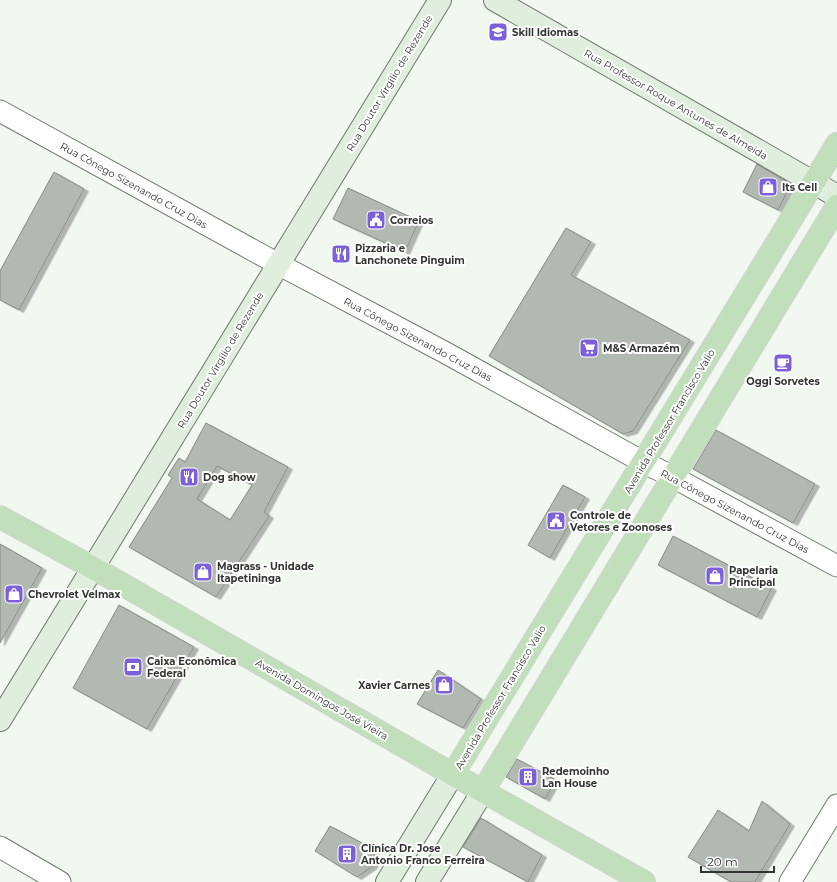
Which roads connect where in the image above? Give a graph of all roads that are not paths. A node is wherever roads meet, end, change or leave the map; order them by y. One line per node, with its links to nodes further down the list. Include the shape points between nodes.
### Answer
1 (440, 0): 8 (main road, Rua Doutor Virgílio de Rezende)
2 (495, 0): 5 (main road, Rua Professor Roque Antunes de Almeida)
3 (0, 111): 8 (street, Rua Cônego Sizenando Cruz Dias)
4 (837, 144): 5 (main road, Avenida Professor Francisco Valio)
5 (814, 182): 6 (main road, Rua Professor Roque Antunes de Almeida); 9 (main road, Avenida Professor Francisco Valio)
6 (837, 196)
7 (837, 206): 10 (main road)
8 (278, 264): 9 (street, Rua Cônego Sizenando Cruz Dias); 13 (main road, Rua Doutor Virgílio de Rezende)
9 (643, 462): 10 (street, Rua Cônego Sizenando Cruz Dias); 15 (main road, Avenida Professor Francisco Valio)
10 (673, 477): 12 (street, Rua Cônego Sizenando Cruz Dias); 16 (main road)
11 (0, 517): 13 (main road, Avenida Domingos José Vieira)
12 (837, 566)
13 (93, 568): 14 (main road, Rua Doutor Virgílio de Rezende); 15 (main road, Avenida Domingos José Vieira)
14 (0, 720)
15 (453, 774): 16 (main road, Avenida Domingos José Vieira); 20 (main road, Avenida Professor Francisco Valio)
16 (483, 791): 21 (main road); 22 (main road, Avenida Domingos José Vieira)
17 (837, 805): 23 (street)
18 (0, 847): 19 (street)
19 (60, 882)
20 (388, 882)
21 (427, 882)
22 (644, 882)
23 (790, 882)

